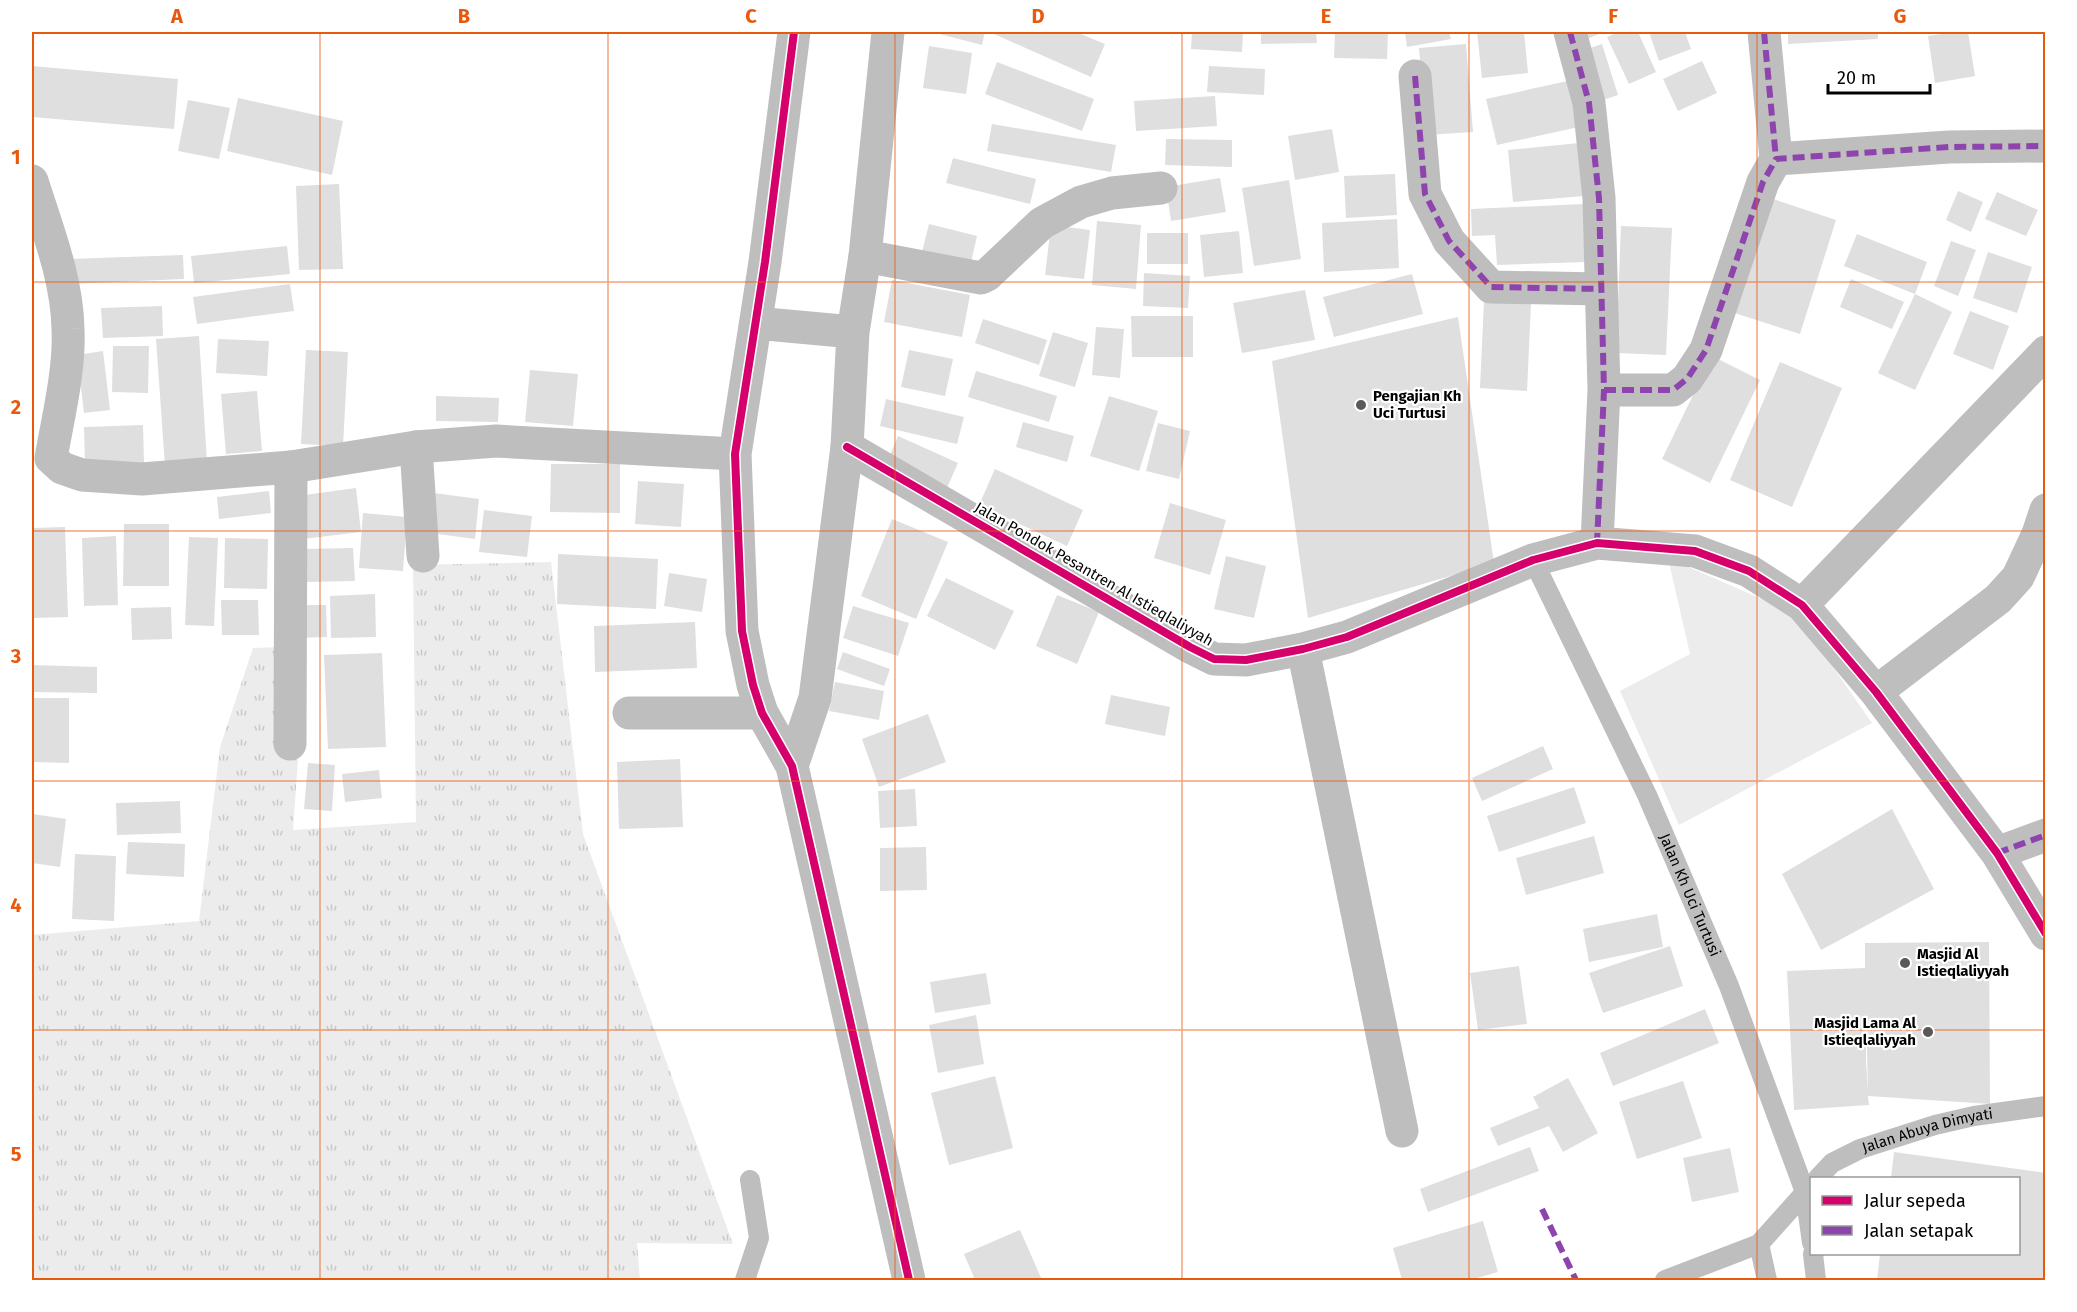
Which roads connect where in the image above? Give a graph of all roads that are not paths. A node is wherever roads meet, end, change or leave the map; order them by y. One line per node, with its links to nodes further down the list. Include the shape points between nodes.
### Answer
1 (794, 32): 12 (street)
2 (888, 32): 10 (street)
3 (1570, 32): 11 (street, via 1589,103 1599,198)
4 (1764, 32): 7 (street)
5 (1415, 76): 11 (street, via 1425,194 1449,241 1491,286)
6 (2046, 146): 7 (street, via 1949,147)
7 (1776, 159): 15 (street, via 1763,182 1706,350 1687,380 1672,390)
8 (32, 181): 19 (street, via 61,269 69,330 64,376)
9 (1161, 188): 10 (street, via 1112,193 1081,202 1042,223 981,278)
10 (865, 256): 13 (street)
11 (1601, 289): 15 (street)
12 (756, 323): 13 (street); 18 (street)
13 (853, 332): 17 (street)
14 (2046, 352): 25 (street)
15 (1604, 390): 22 (street)
16 (416, 447): 18 (street, via 496,441); 20 (street); 23 (street)
17 (847, 447): 26 (street, Jalan Pondok Pesantren Al Istieqlaliyyah, via 1214,659 1246,660); 31 (street, via 815,698)
18 (735, 454): 28 (street, via 742,631)
19 (41, 462): 20 (street, via 82,476 142,479)
20 (291, 467): 30 (street)
21 (2046, 510): 27 (street, via 2018,577 1998,599)
22 (1597, 543): 24 (street, Jalan Pondok Pesantren Al Istieqlaliyyah); 25 (street, Jalan Pondok Pesantren Al Istieqlaliyyah, via 1695,551 1749,571)
23 (423, 556)
24 (1533, 560): 26 (street, Jalan Pondok Pesantren Al Istieqlaliyyah, via 1347,637); 39 (lane, Jalan Kh Uci Turtusi, via 1647,795)
25 (1802, 605): 27 (street, Jalan Pondok Pesantren Al Istieqlaliyyah)
26 (1303, 649): 36 (street)
27 (1876, 692): 33 (street, Jalan Pondok Pesantren Al Istieqlaliyyah)
28 (762, 712): 29 (street); 31 (street)
29 (629, 713)
30 (290, 744)
31 (792, 766): 44 (street)
32 (2046, 835): 33 (street)
33 (1997, 853): 34 (street, Jalan Pondok Pesantren Al Istieqlaliyyah)
34 (2046, 934)
35 (2046, 1106): 37 (lane, Jalan Abuya Dimyati, via 1935,1125 1860,1149 1832,1163)
36 (1402, 1131)
37 (1820, 1177)
38 (750, 1180): 43 (lane, via 759,1238)
39 (1810, 1181)
40 (1810, 1188): 41 (lane, Jalan Abuya Dimyati)
41 (1759, 1244): 45 (lane); 46 (lane)
42 (1813, 1255): 47 (lane)
43 (745, 1281)
44 (909, 1281)
45 (1665, 1281)
46 (1767, 1281)
47 (1816, 1281)

